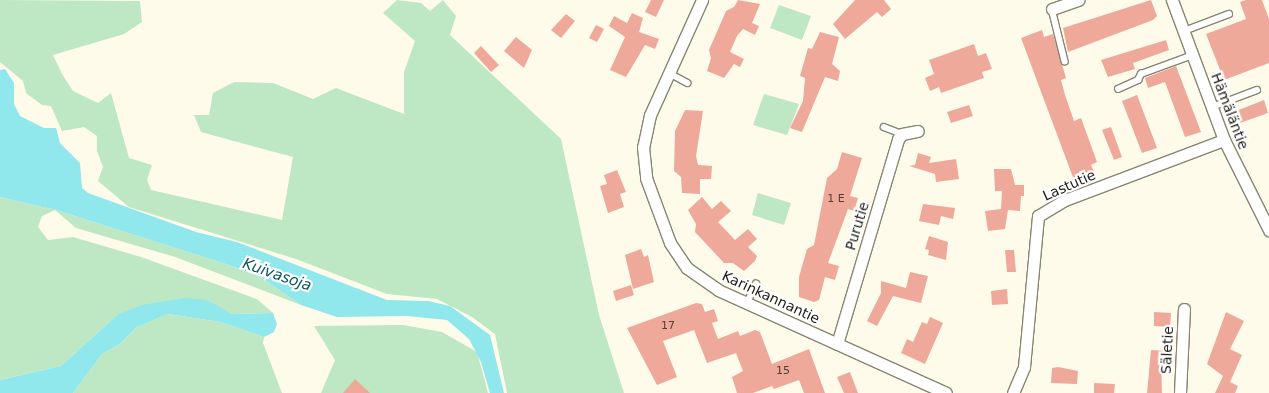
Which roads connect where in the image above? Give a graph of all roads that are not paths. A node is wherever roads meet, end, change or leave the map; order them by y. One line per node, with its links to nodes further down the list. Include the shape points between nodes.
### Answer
1 (702, 0): 9 (street, Karinkannantie)
2 (1078, 0): 4 (street)
3 (1172, 0): 6 (street, Hämäläntie)
4 (1052, 9): 8 (lane)
5 (1229, 14): 6 (lane)
6 (1184, 31): 7 (street, Hämäläntie)
7 (1193, 55): 11 (lane, via 1141,74 1138,80); 13 (street, Hämäläntie)
8 (1065, 61)
9 (669, 73): 10 (lane); 20 (street, Karinkannantie, via 650,115 643,147 646,178 670,243 687,268 718,290)
10 (688, 82)
11 (1118, 88)
12 (1257, 90): 13 (lane)
13 (1212, 107): 17 (street, Hämäläntie)
14 (884, 127): 16 (lane)
15 (918, 131): 16 (street)
16 (902, 134): 22 (street, Purutie)
17 (1224, 140): 18 (street, Hämäläntie); 24 (street, Lastutie, via 1065,200 1038,216 1024,367)
18 (1269, 230)
19 (756, 284): 20 (lane)
20 (747, 303): 22 (street, Karinkannantie)
21 (1184, 309): 25 (street, Säletie)
22 (837, 344): 23 (street, Karinkannantie)
23 (946, 393)
24 (1013, 393)
25 (1180, 393)

